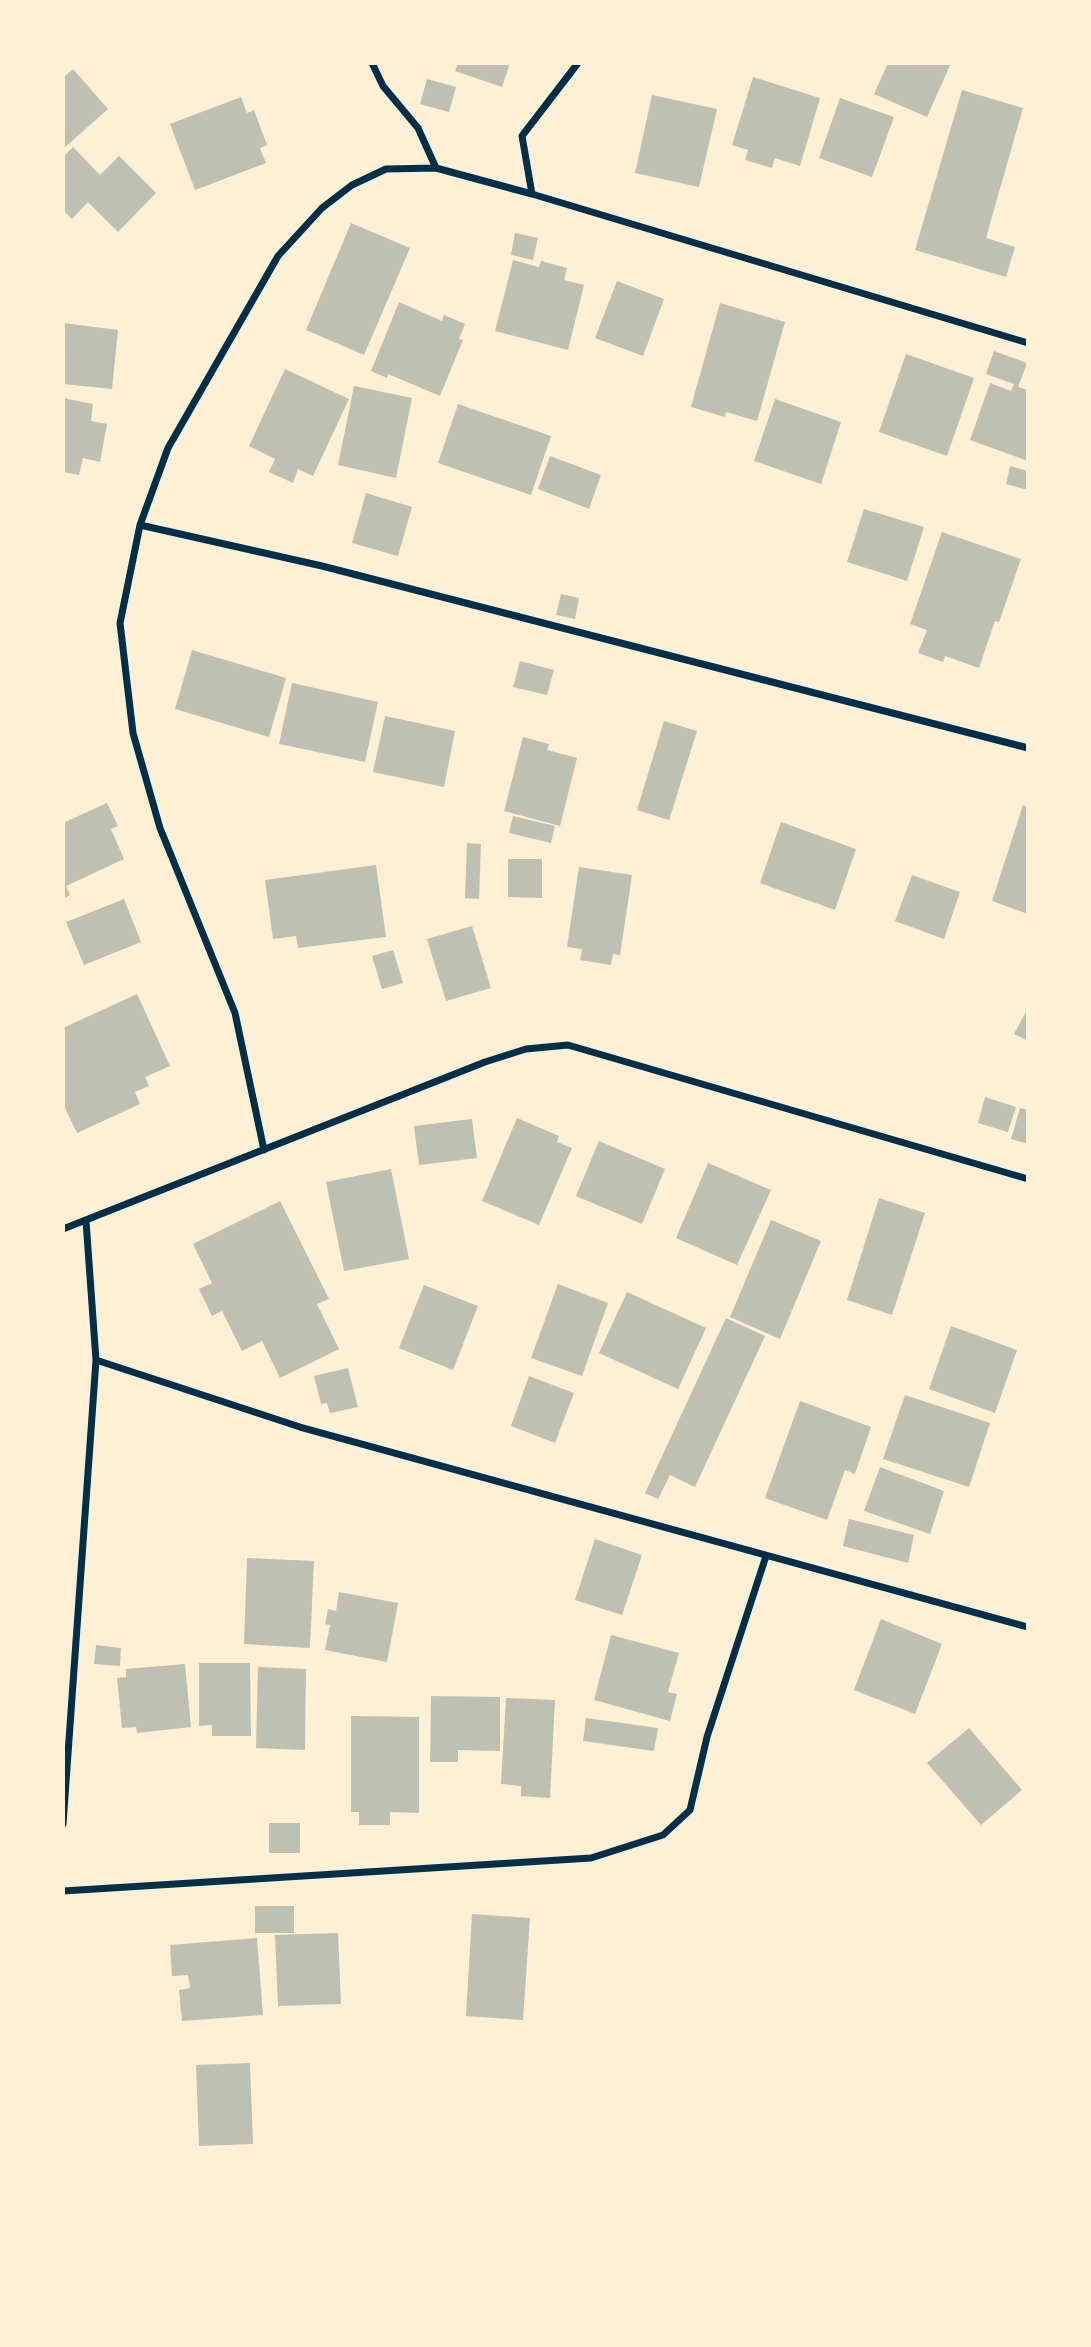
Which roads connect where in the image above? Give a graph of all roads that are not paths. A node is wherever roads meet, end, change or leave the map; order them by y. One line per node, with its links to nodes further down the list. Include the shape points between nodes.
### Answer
1 (372, 63): 3 (street, via 383,86 418,128)
2 (578, 63): 4 (street, via 522,136)
3 (436, 168): 4 (street); 6 (street, via 386,169 352,185 322,208 278,256 168,448)
4 (532, 194): 5 (street)
5 (1028, 343)
6 (140, 525): 7 (street, via 322,566); 8 (street, via 120,623 133,733 160,828 235,1013)
7 (1028, 748)
8 (264, 1150): 9 (street, via 485,1062 526,1049 568,1045); 10 (street)
9 (1028, 1179)
10 (86, 1221): 11 (street); 12 (street)
11 (63, 1228)
12 (96, 1360): 13 (street, via 300,1427); 15 (street)
13 (766, 1556): 14 (street); 16 (street, via 707,1737 690,1810 663,1835 591,1858)
14 (1028, 1628)
15 (63, 1824)
16 (63, 1891)

